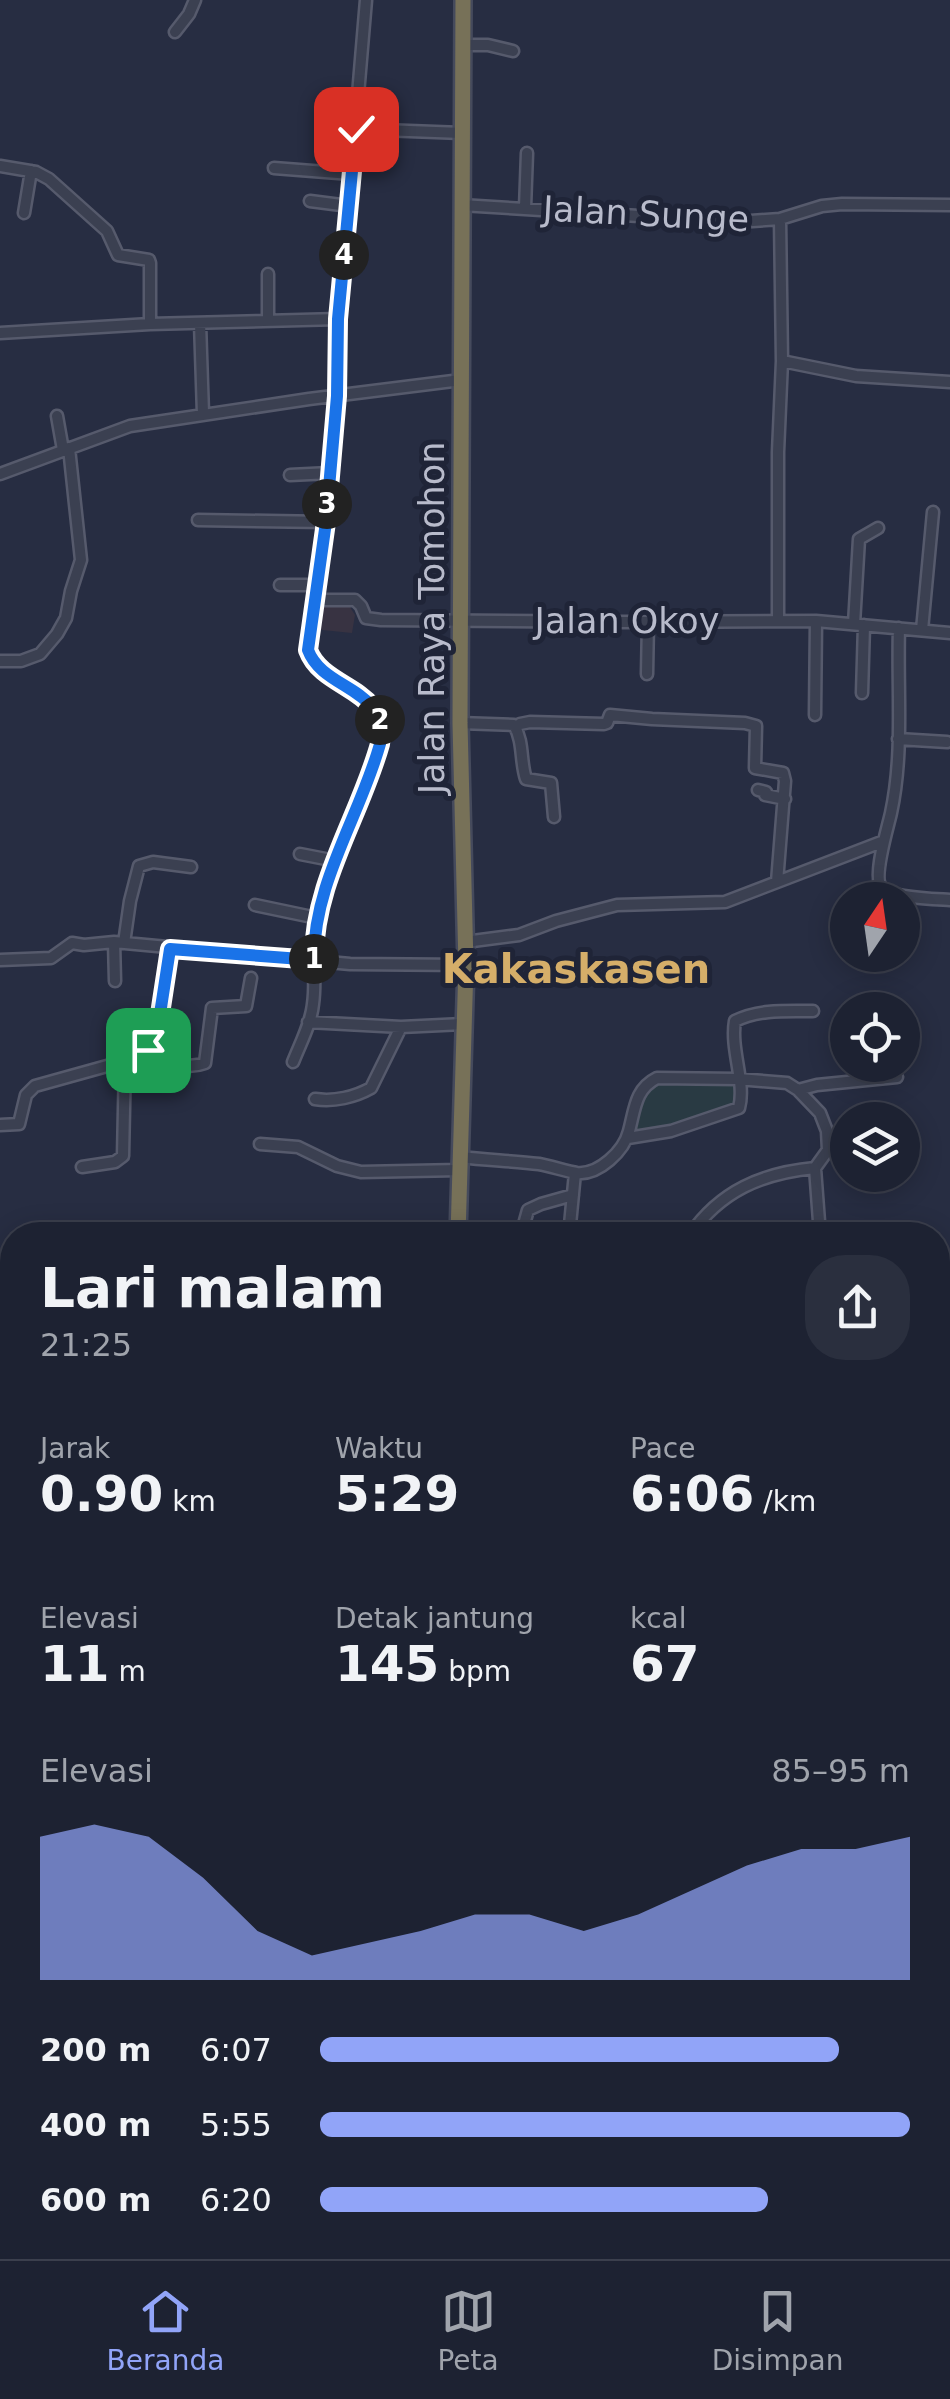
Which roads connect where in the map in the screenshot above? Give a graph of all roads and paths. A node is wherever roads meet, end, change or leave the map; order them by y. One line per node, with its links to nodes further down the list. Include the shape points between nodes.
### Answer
1 (195, 0): 4 (street)
2 (366, 0): 8 (street)
3 (463, 0): 5 (highway, Jalan Raya Tomohon)
4 (175, 32)
5 (464, 45): 6 (street); 10 (highway, Jalan Raya Tomohon)
6 (513, 50)
7 (325, 108): 8 (street)
8 (356, 113): 9 (street)
9 (356, 129): 10 (street); 15 (street)
10 (462, 133): 17 (highway, Jalan Raya Tomohon)
11 (526, 153): 20 (street)
12 (0, 166): 14 (street)
13 (274, 168): 15 (street)
14 (30, 171): 21 (street); 27 (street, via 49,179 106,232 118,255 148,260)
15 (351, 174): 19 (street)
16 (310, 201): 19 (street)
17 (460, 205): 20 (street, Jalan Sunge); 30 (highway, Jalan Raya Tomohon)
18 (950, 205): 22 (street, Jalan Sunge, via 842,204)
19 (349, 206): 24 (street)
20 (525, 208): 22 (street, Jalan Sunge, via 687,220)
21 (24, 212)
22 (780, 219): 29 (street)
23 (268, 274): 25 (street)
24 (338, 319): 25 (street); 32 (street)
25 (268, 320): 26 (street)
26 (200, 323): 27 (street); 33 (street)
27 (150, 324): 28 (street)
28 (0, 333)
29 (782, 362): 31 (street, via 856,376); 47 (street)
30 (460, 380): 32 (street); 46 (highway, Jalan Raya Tomohon)
31 (950, 382)
32 (337, 396): 33 (street); 36 (street)
33 (203, 414): 35 (street, via 130,426)
34 (57, 416): 35 (street)
35 (66, 449): 37 (street); 54 (street, via 81,560 66,618 40,654)
36 (330, 473): 38 (street); 41 (street)
37 (0, 474)
38 (290, 475)
39 (933, 512): 52 (street)
40 (198, 520): 41 (street)
41 (326, 522): 44 (street)
42 (878, 528): 50 (street, via 860,539 857,554)
43 (280, 585): 44 (street)
44 (317, 585): 45 (street)
45 (315, 600): 46 (street, Jalan Okoy, via 355,600 368,619); 67 (street, via 312,660 368,703 382,731)
46 (462, 620): 49 (street, Jalan Okoy); 58 (highway, Jalan Raya Tomohon)
47 (778, 620): 48 (street, Jalan Okoy); 49 (street, Jalan Okoy)
48 (816, 621): 50 (street, Jalan Okoy); 57 (street)
49 (648, 622): 55 (street)
50 (859, 624): 51 (street, Jalan Okoy); 56 (street)
51 (899, 628): 52 (street, Jalan Okoy); 60 (street)
52 (922, 630): 53 (street, Jalan Okoy)
53 (950, 632)
54 (0, 661)
55 (647, 674)
56 (862, 693)
57 (815, 715)
58 (460, 722): 59 (street); 73 (highway, Jalan Raya Tomohon)
59 (516, 728): 63 (street, via 530,722 604,724 610,715 753,725 755,768 783,773); 64 (street, via 524,776 550,781)
60 (898, 739): 61 (street); 65 (street)
61 (948, 742)
62 (758, 790): 63 (street)
63 (784, 799): 69 (street)
64 (554, 816)
65 (884, 841): 69 (street); 70 (street, via 882,889)
66 (300, 854): 67 (street)
67 (336, 861): 72 (street)
68 (192, 867): 74 (street, via 140,866)
69 (777, 882): 73 (street, via 725,902 617,905 519,934)
70 (950, 900)
71 (256, 905): 72 (street)
72 (317, 918): 77 (street)
73 (464, 942): 78 (highway, Jalan Raya Tomohon)
74 (119, 943): 75 (street); 76 (street, via 72,943 50,958); 80 (street)
75 (170, 949): 77 (street); 85 (street)
76 (0, 960)
77 (314, 960): 78 (street); 82 (street)
78 (466, 964): 83 (highway, Jalan Raya Tomohon)
79 (251, 978): 85 (street, via 246,1006 212,1009 204,1064 176,1064)
80 (115, 981)
81 (813, 1011): 88 (street, via 735,1021)
82 (308, 1022): 84 (street); 87 (street)
83 (463, 1024): 84 (street); 95 (highway, Jalan Raya Tomohon)
84 (401, 1026): 91 (street, via 371,1088 341,1099)
85 (148, 1050): 86 (street)
86 (125, 1060): 92 (street, via 34,1086 19,1124); 96 (street, via 123,1156)
87 (293, 1062)
88 (738, 1079): 90 (street); 93 (street, via 739,1108); 93 (street, via 649,1082 638,1096)
89 (848, 1082): 90 (street)
90 (798, 1090): 97 (street, via 827,1131 828,1150)
91 (315, 1098)
92 (0, 1125)
93 (628, 1138): 98 (street, via 605,1164)
94 (260, 1144): 95 (street, via 298,1147 361,1172)
95 (459, 1163): 98 (street, via 535,1164); 100 (highway, Jalan Raya Tomohon)
96 (82, 1167)
97 (815, 1168): 103 (street, via 769,1176); 104 (street)
98 (575, 1174): 99 (street)
99 (573, 1195): 101 (street, via 528,1210); 102 (street)
100 (458, 1222)
101 (525, 1222)
102 (570, 1222)
103 (700, 1222)
104 (819, 1222)

